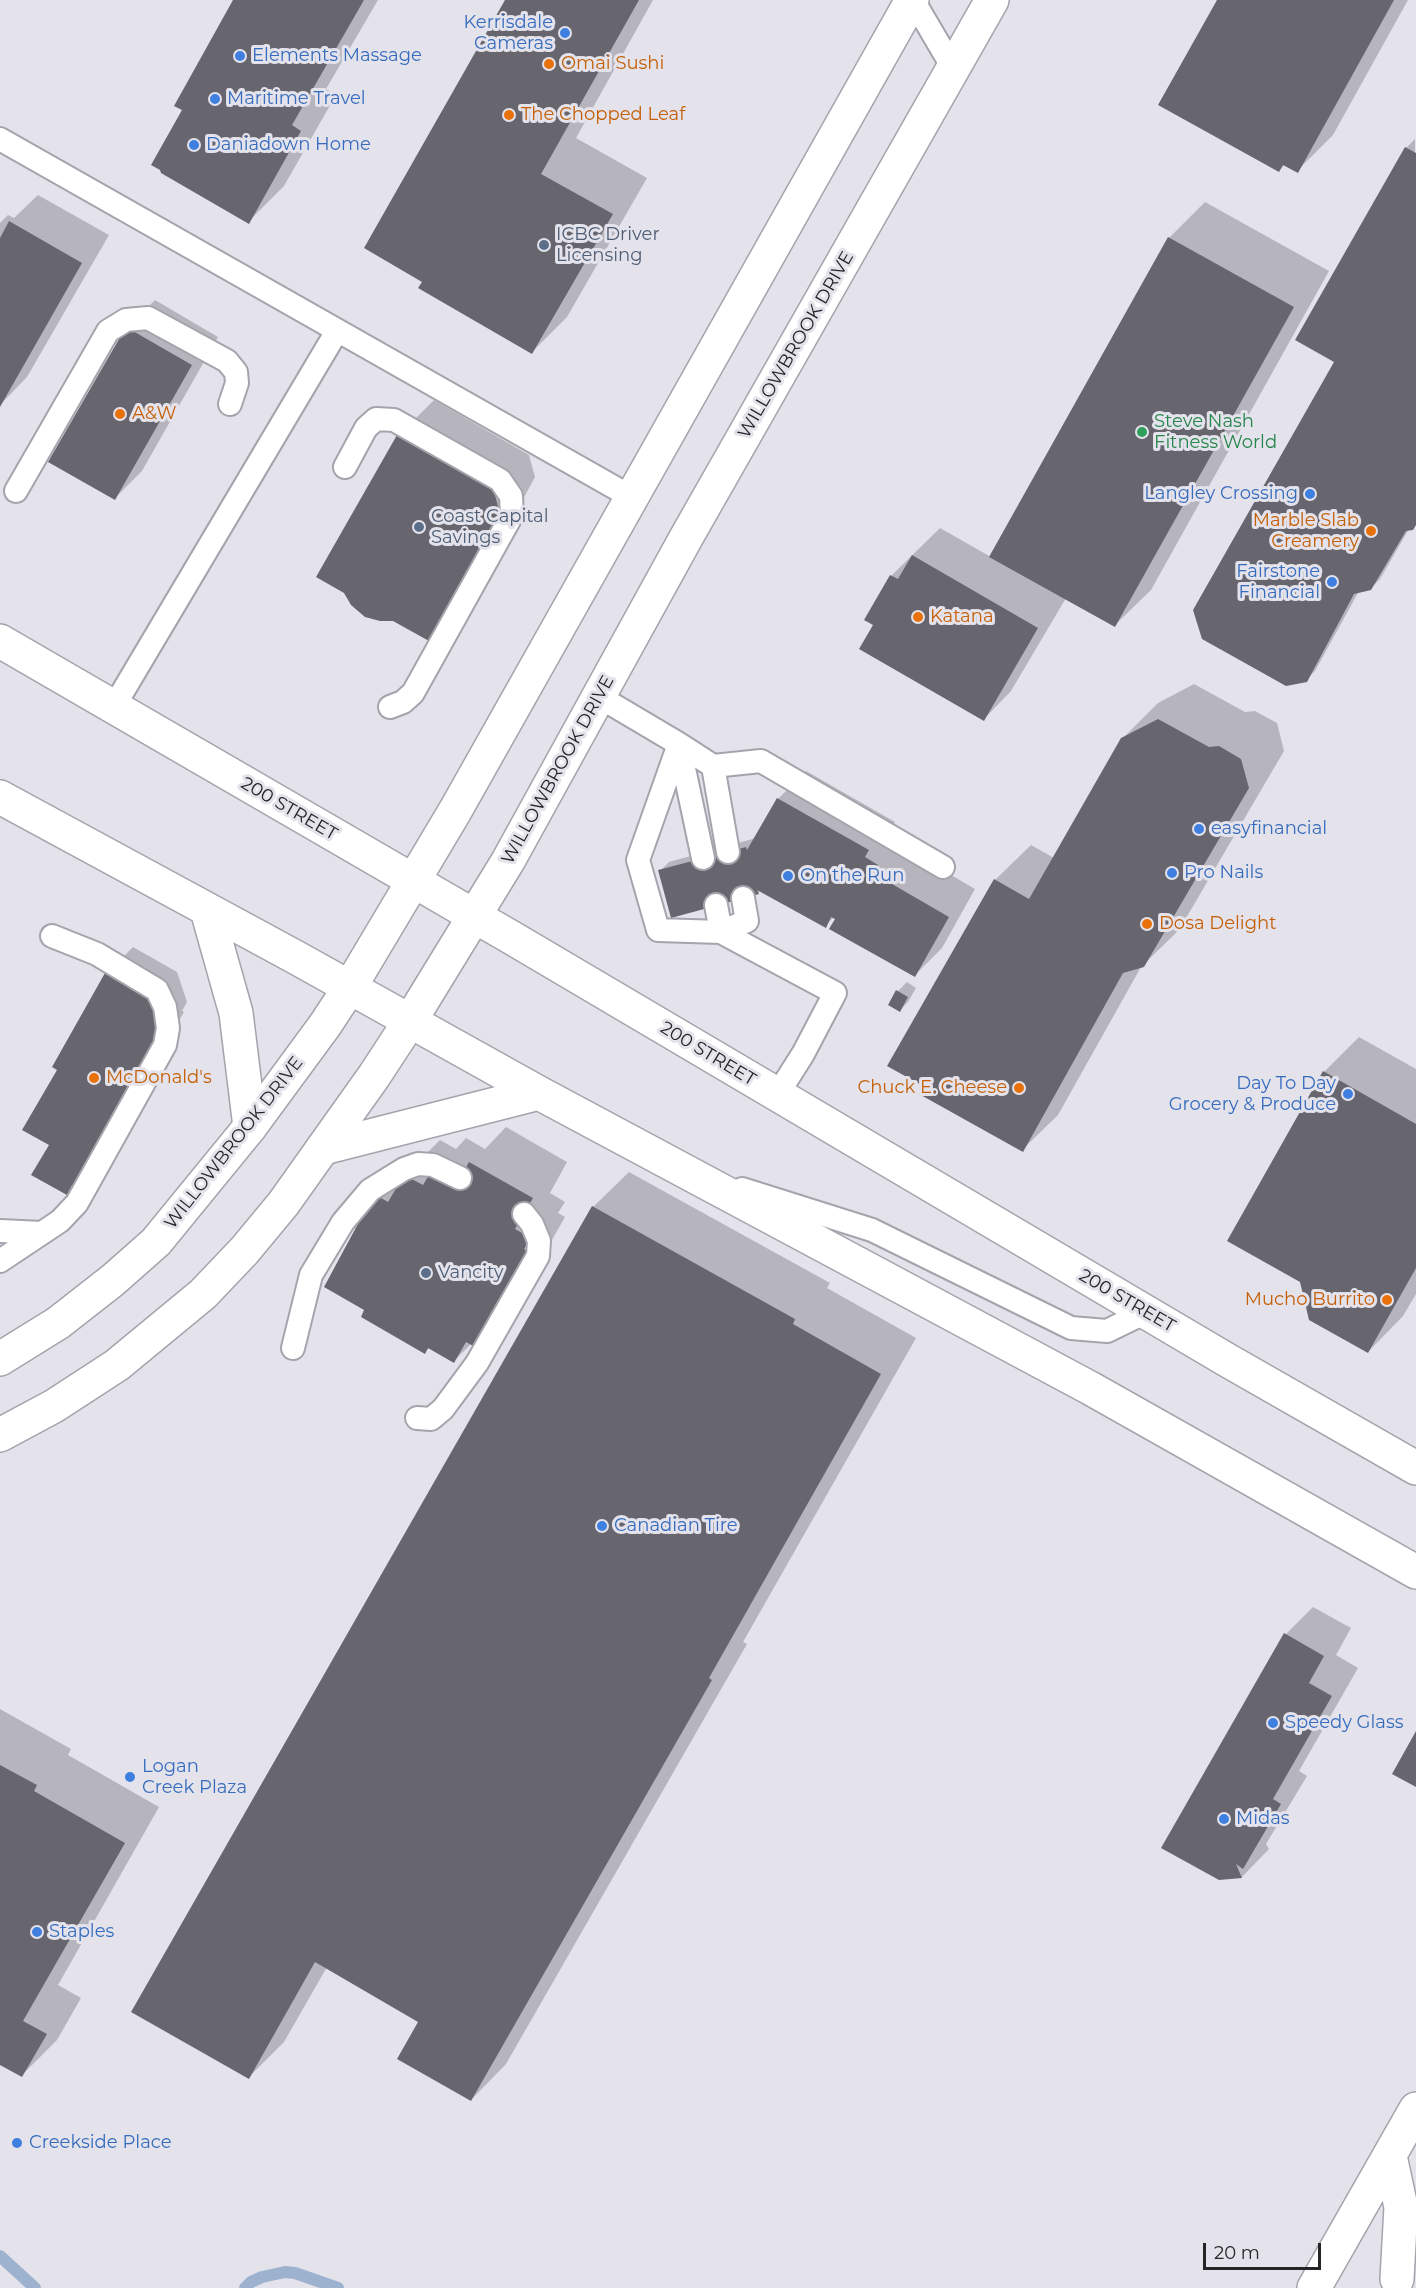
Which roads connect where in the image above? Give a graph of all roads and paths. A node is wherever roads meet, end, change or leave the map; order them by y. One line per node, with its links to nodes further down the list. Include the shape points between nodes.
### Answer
1 (912, 0): 3 (lane); 9 (main road, WILLOWBROOK DRIVE)
2 (992, 0): 3 (main road, WILLOWBROOK DRIVE)
3 (953, 68): 12 (main road, WILLOWBROOK DRIVE)
4 (0, 139): 5 (lane)
5 (337, 331): 9 (lane); 14 (lane)
6 (230, 404): 8 (lane, via 237,383 236,372 227,361 148,318 126,320 108,330)
7 (345, 467): 13 (lane, via 366,428 376,419 394,420 500,480 511,496 512,515 413,693)
8 (16, 490)
9 (633, 498): 21 (main road, WILLOWBROOK DRIVE)
10 (0, 641): 14 (main road, 200 STREET)
11 (0, 665): 14 (main road)
12 (598, 696): 15 (lane); 25 (main road, WILLOWBROOK DRIVE)
13 (390, 707)
14 (113, 708): 21 (main road, 200 STREET)
15 (679, 744): 16 (lane); 19 (lane); 26 (lane, via 638,860 658,930)
16 (713, 766): 18 (lane); 20 (lane, via 761,761)
17 (0, 797): 24 (main road)
18 (728, 852)
19 (703, 858)
20 (943, 867)
21 (414, 881): 25 (main road, 200 STREET); 28 (main road, WILLOWBROOK DRIVE)
22 (743, 898): 26 (lane, via 747,921)
23 (716, 905): 26 (lane)
24 (207, 910): 28 (main road); 32 (main road, via 236,1013)
25 (474, 916): 29 (main road, WILLOWBROOK DRIVE); 31 (main road, 200 STREET)
26 (721, 932): 31 (lane, via 835,993)
27 (52, 936): 38 (lane, via 97,954 157,990 168,1028 165,1046 77,1203)
28 (350, 987): 29 (main road); 32 (main road, WILLOWBROOK DRIVE)
29 (410, 1021): 30 (main road); 33 (main road, WILLOWBROOK DRIVE)
30 (538, 1093): 33 (main road); 34 (main road)
31 (777, 1095): 40 (main road, 200 STREET)
32 (250, 1127): 42 (main road, WILLOWBROOK DRIVE, via 156,1242 58,1323)
33 (323, 1148): 44 (main road, WILLOWBROOK DRIVE, via 283,1204 203,1294 117,1365)
34 (683, 1171): 40 (lane, via 872,1230 1071,1328 1107,1331); 46 (main road, via 1090,1388)
35 (460, 1178): 41 (lane, via 433,1165 418,1164 370,1190 343,1222 311,1275)
36 (524, 1214): 43 (lane, via 539,1241 538,1256 477,1363 431,1419)
37 (0, 1231): 38 (lane)
38 (42, 1233): 39 (lane)
39 (0, 1261)
40 (1146, 1312): 45 (main road, 200 STREET)
41 (293, 1348)
42 (0, 1359)
43 (417, 1418)
44 (0, 1435)
45 (1416, 1468)
46 (1416, 1572)
47 (1416, 2109): 48 (main road)
48 (1390, 2156): 50 (main road, via 1401,2207); 51 (main road)
49 (1416, 2246): 50 (main road)
50 (1394, 2283)
51 (1314, 2288)

